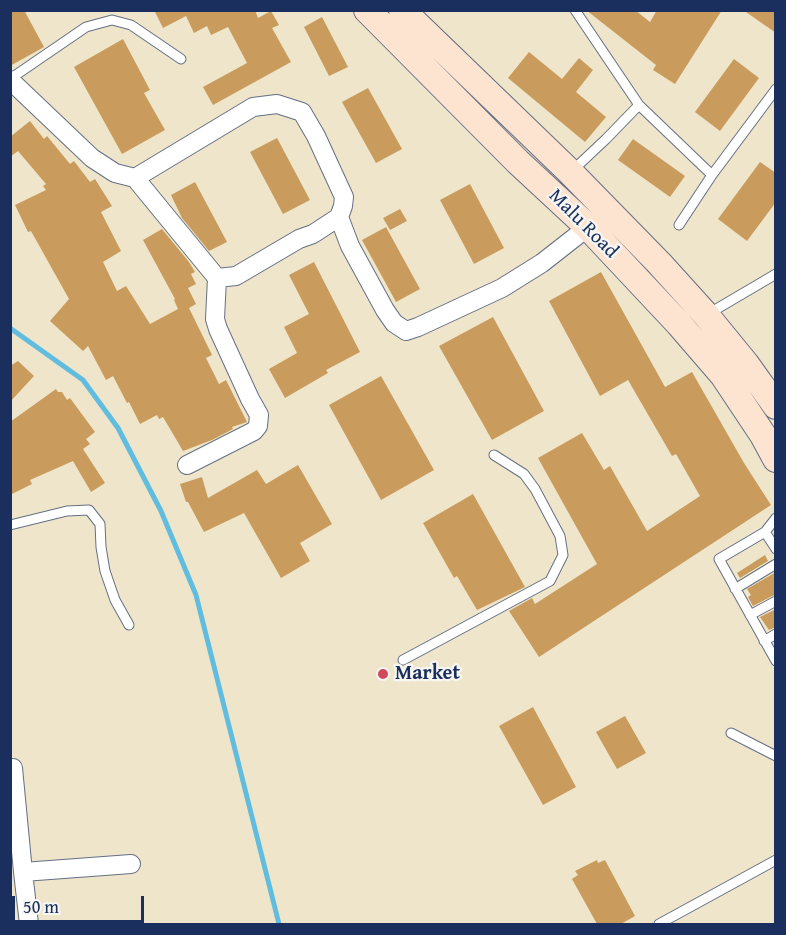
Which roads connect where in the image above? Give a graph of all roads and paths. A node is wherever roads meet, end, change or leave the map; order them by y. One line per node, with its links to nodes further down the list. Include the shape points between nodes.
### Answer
1 (367, 10): 9 (main road, Malu Road)
2 (402, 10): 8 (main road, Malu Road)
3 (575, 10): 7 (lane)
4 (181, 59): 5 (lane, via 131,25 112,20 87,27)
5 (10, 80): 12 (street, via 93,158 115,173)
6 (776, 89): 11 (lane)
7 (639, 105): 10 (lane); 11 (lane)
8 (536, 140): 9 (main road); 10 (main road, Malu Road)
9 (518, 162): 15 (main road, Malu Road)
10 (570, 172): 18 (main road, Malu Road)
11 (712, 175): 14 (lane)
12 (135, 178): 13 (street, via 253,107 277,104 302,112 316,136 344,197); 17 (street)
13 (339, 217): 15 (street, via 385,310 406,331 502,288 542,264); 17 (street, via 236,276)
14 (679, 225)
15 (588, 227): 21 (main road, Malu Road, via 723,375)
16 (776, 274): 18 (lane)
17 (217, 278): 22 (street, via 218,329 259,416 258,426)
18 (706, 315): 19 (main road, Malu Road)
19 (776, 406)
20 (494, 455): 34 (lane, via 524,474 535,489 560,536 563,555 550,581)
21 (776, 459)
22 (187, 465)
23 (776, 518): 25 (lane)
24 (10, 525): 31 (lane, via 67,511 89,510 100,524 105,570)
25 (765, 532): 26 (lane); 28 (lane, via 719,559)
26 (776, 549)
27 (776, 564): 28 (lane)
28 (735, 589): 30 (lane)
29 (776, 601): 30 (lane)
30 (750, 615): 33 (lane)
31 (129, 625)
32 (776, 634): 33 (lane)
33 (764, 640): 35 (lane)
34 (403, 660)
35 (776, 661)
36 (731, 733): 37 (lane)
37 (776, 756)
38 (12, 768): 41 (street)
39 (776, 860): 43 (lane)
40 (130, 864): 41 (street)
41 (23, 872): 42 (street)
42 (29, 924)
43 (659, 924)

